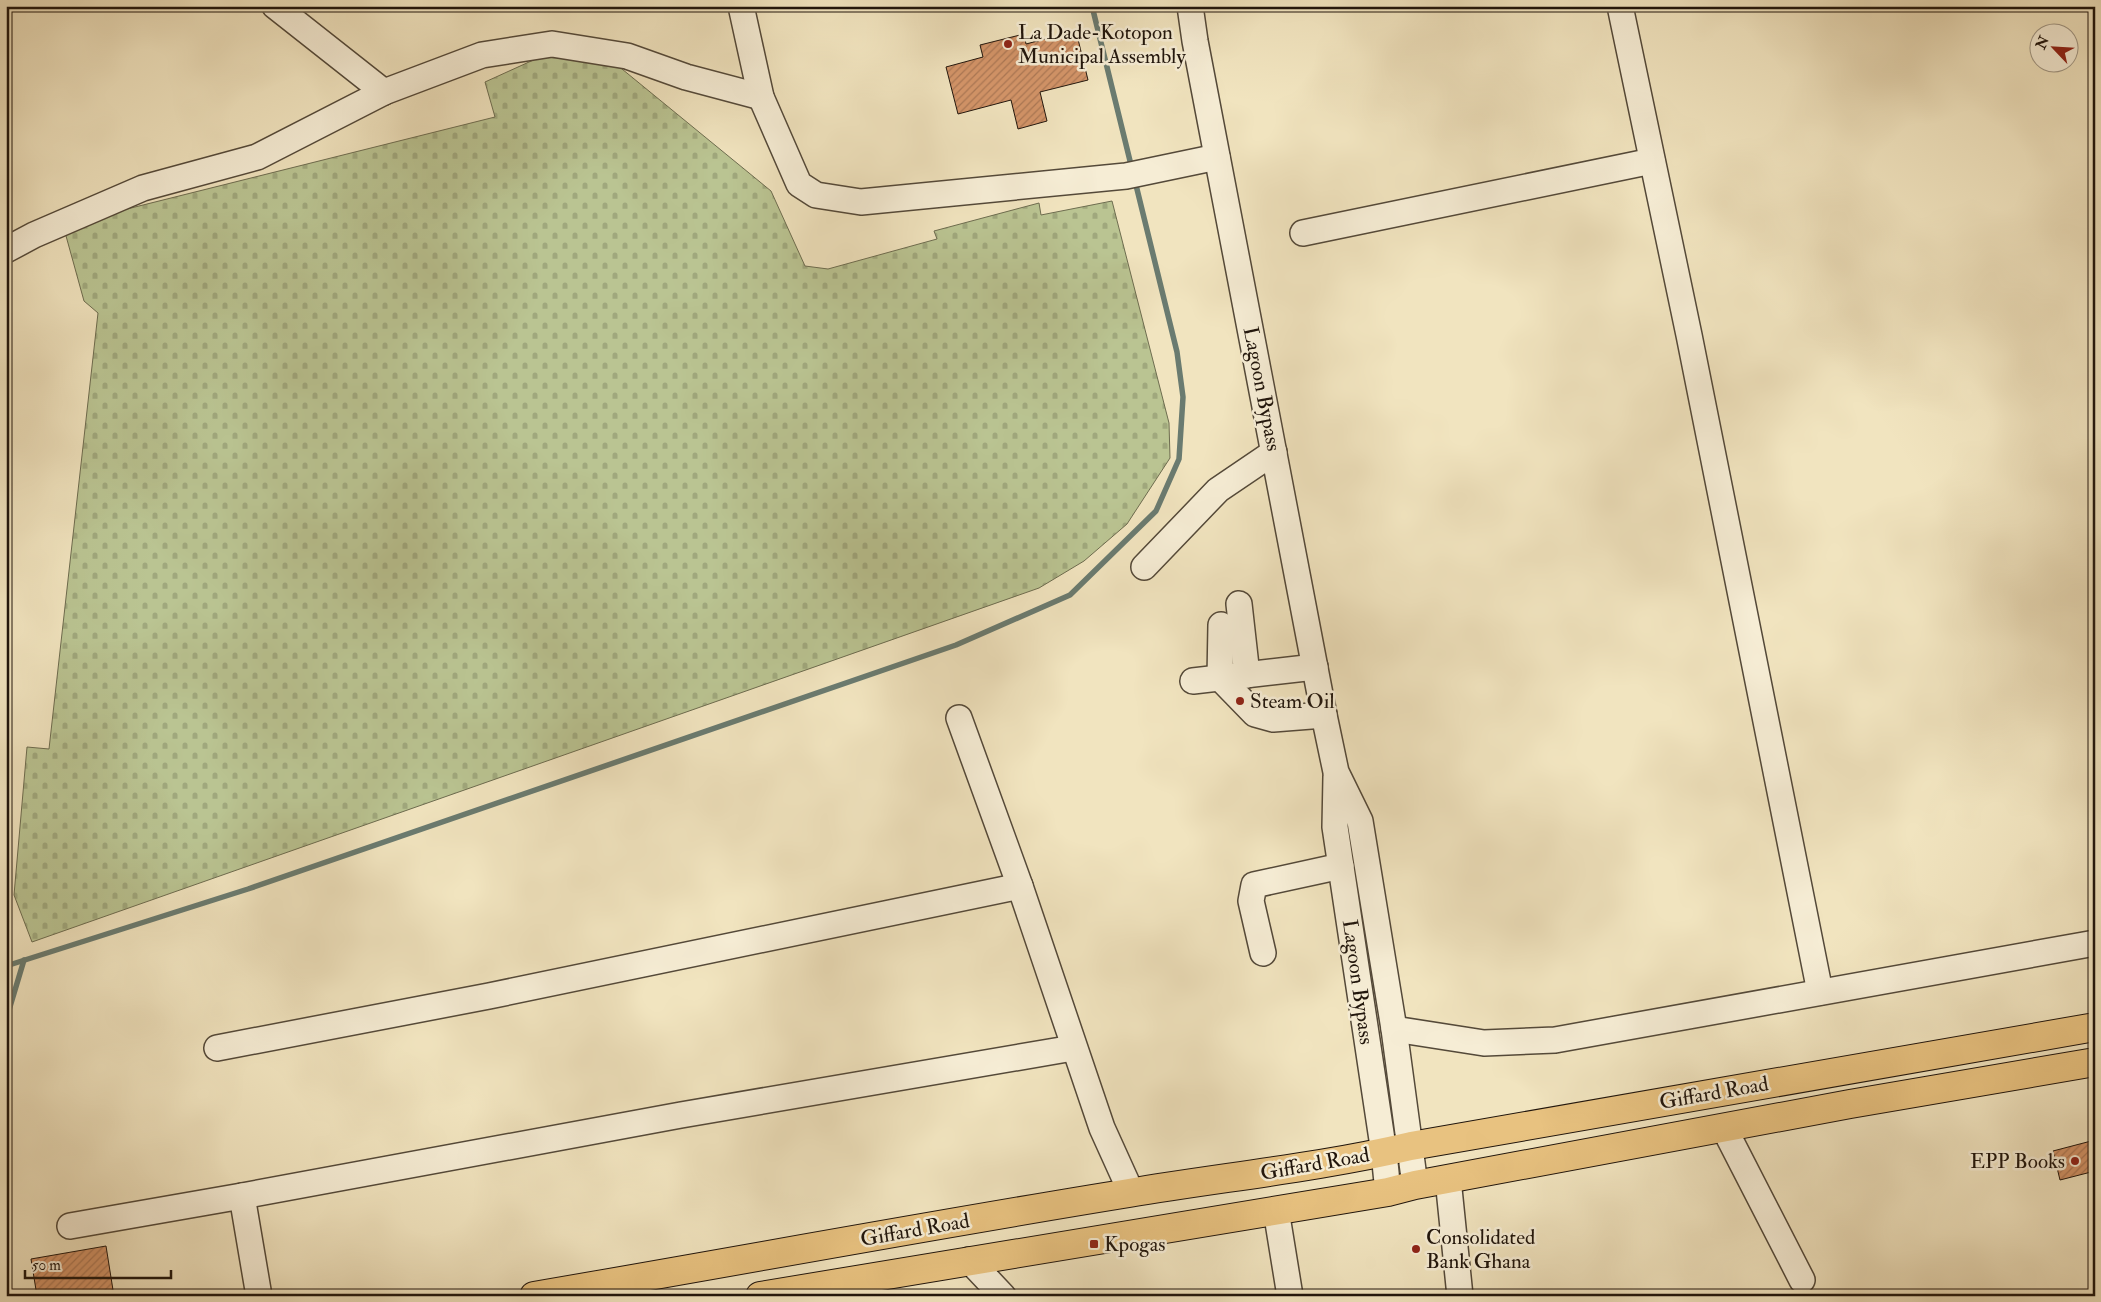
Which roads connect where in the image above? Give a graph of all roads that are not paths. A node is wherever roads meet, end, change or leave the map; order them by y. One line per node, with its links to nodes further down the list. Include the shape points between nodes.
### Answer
1 (275, 6): 5 (street)
2 (741, 6): 6 (street)
3 (1190, 6): 7 (street, Lagoon Bypass)
4 (1620, 6): 8 (street)
5 (384, 92): 6 (street, via 482,54 552,44 627,56 686,78); 10 (street, via 257,157 143,188)
6 (761, 97): 7 (street, via 799,184 816,195 861,202 1135,174)
7 (1217, 157): 11 (street, Lagoon Bypass)
8 (1652, 161): 9 (street); 26 (street)
9 (1303, 233)
10 (6, 250)
11 (1274, 452): 12 (street, via 1218,490); 15 (street, Lagoon Bypass)
12 (1144, 567)
13 (1239, 604): 16 (street)
14 (1221, 624): 17 (street)
15 (1315, 667): 16 (street); 19 (street, Lagoon Bypass)
16 (1247, 674): 17 (street)
17 (1220, 678): 18 (street); 19 (street, via 1255,714 1273,718)
18 (1193, 681)
19 (1324, 715): 21 (street, Lagoon Bypass)
20 (959, 718): 23 (street)
21 (1336, 772): 22 (street, Lagoon Bypass, via 1335,826); 28 (street, Lagoon Bypass, via 1360,822)
22 (1341, 866): 25 (street, via 1254,885 1251,901); 34 (street, Lagoon Bypass)
23 (1020, 886): 29 (street, via 489,996); 30 (street)
24 (2095, 943): 26 (street)
25 (1262, 953)
26 (1820, 992): 28 (street, via 1555,1040 1484,1043)
27 (2095, 1027): 33 (main road, Giffard Road)
28 (1394, 1029): 33 (street, Lagoon Bypass)
29 (217, 1048)
30 (1073, 1048): 37 (street, via 1102,1128); 39 (street, via 681,1114)
31 (2095, 1062): 32 (main road, Giffard Road)
32 (1724, 1128): 35 (main road, Giffard Road); 43 (street)
33 (1411, 1146): 34 (main road, Giffard Road); 36 (street, Lagoon Bypass)
34 (1384, 1153): 37 (main road, Giffard Road); 38 (street, Lagoon Bypass)
35 (1448, 1178): 36 (main road, Giffard Road); 49 (street)
36 (1415, 1185): 38 (main road, Giffard Road)
37 (1131, 1192): 46 (main road, Giffard Road)
38 (1388, 1192): 40 (main road, Giffard Road)
39 (242, 1196): 41 (street); 45 (street)
40 (1276, 1210): 42 (main road, Giffard Road); 48 (street)
41 (70, 1226)
42 (969, 1260): 44 (main road, Giffard Road); 47 (street)
43 (1802, 1280)
44 (764, 1295)
45 (259, 1296)
46 (534, 1296)
47 (1003, 1296)
48 (1290, 1296)
49 (1460, 1296)

